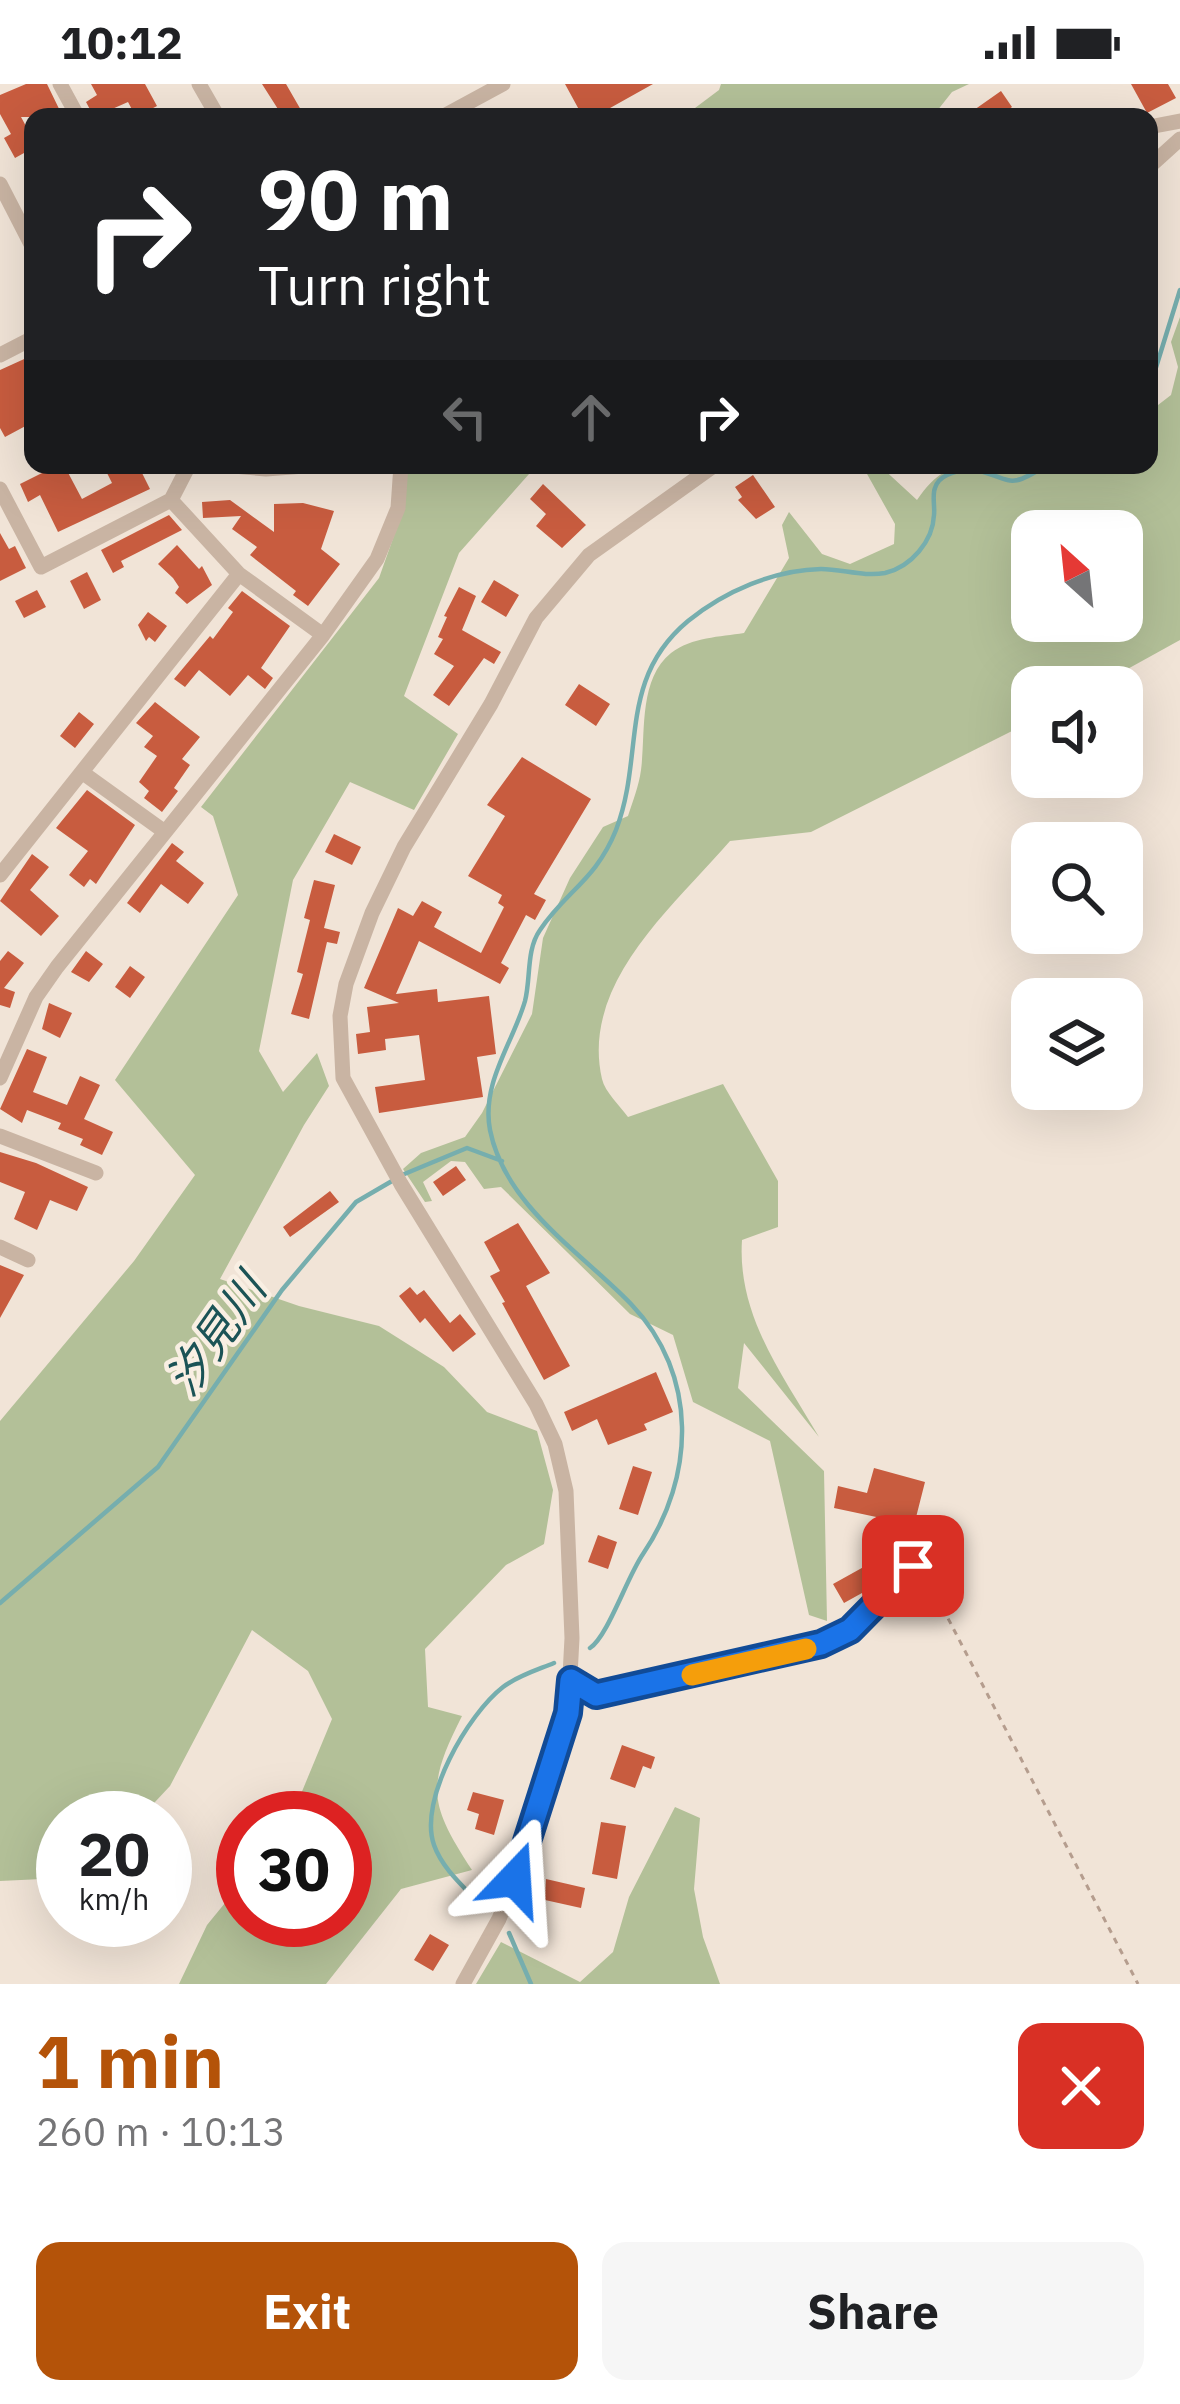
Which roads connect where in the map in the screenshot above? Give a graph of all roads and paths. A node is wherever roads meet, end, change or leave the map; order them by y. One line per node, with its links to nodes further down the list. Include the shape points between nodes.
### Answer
1 (494, 86): 2 (street)
2 (457, 108)
3 (0, 184): 4 (street)
4 (24, 231)
5 (184, 474): 9 (street)
6 (400, 474): 11 (street, via 398,508 377,560)
7 (702, 474): 23 (street, via 590,555 536,618 372,913 346,984 339,1048 343,1078 392,1169 555,1444 570,1544)
8 (0, 489): 9 (street, via 41,567)
9 (171, 500): 10 (street)
10 (238, 574): 11 (street); 12 (street)
11 (323, 635): 13 (street)
12 (83, 773): 13 (street); 14 (street)
13 (165, 832): 16 (street, via 57,967)
14 (0, 875)
15 (0, 1026): 16 (street)
16 (20, 1035): 17 (street)
17 (0, 1078)
18 (0, 1136): 19 (street)
19 (96, 1172)
20 (0, 1247): 21 (street)
21 (28, 1260)
22 (913, 1566): 23 (street, via 850,1630 821,1644 596,1695); 25 (path, via 942,1604)
23 (571, 1680): 24 (street, via 529,1844)
24 (463, 1984)
25 (1138, 1984)

